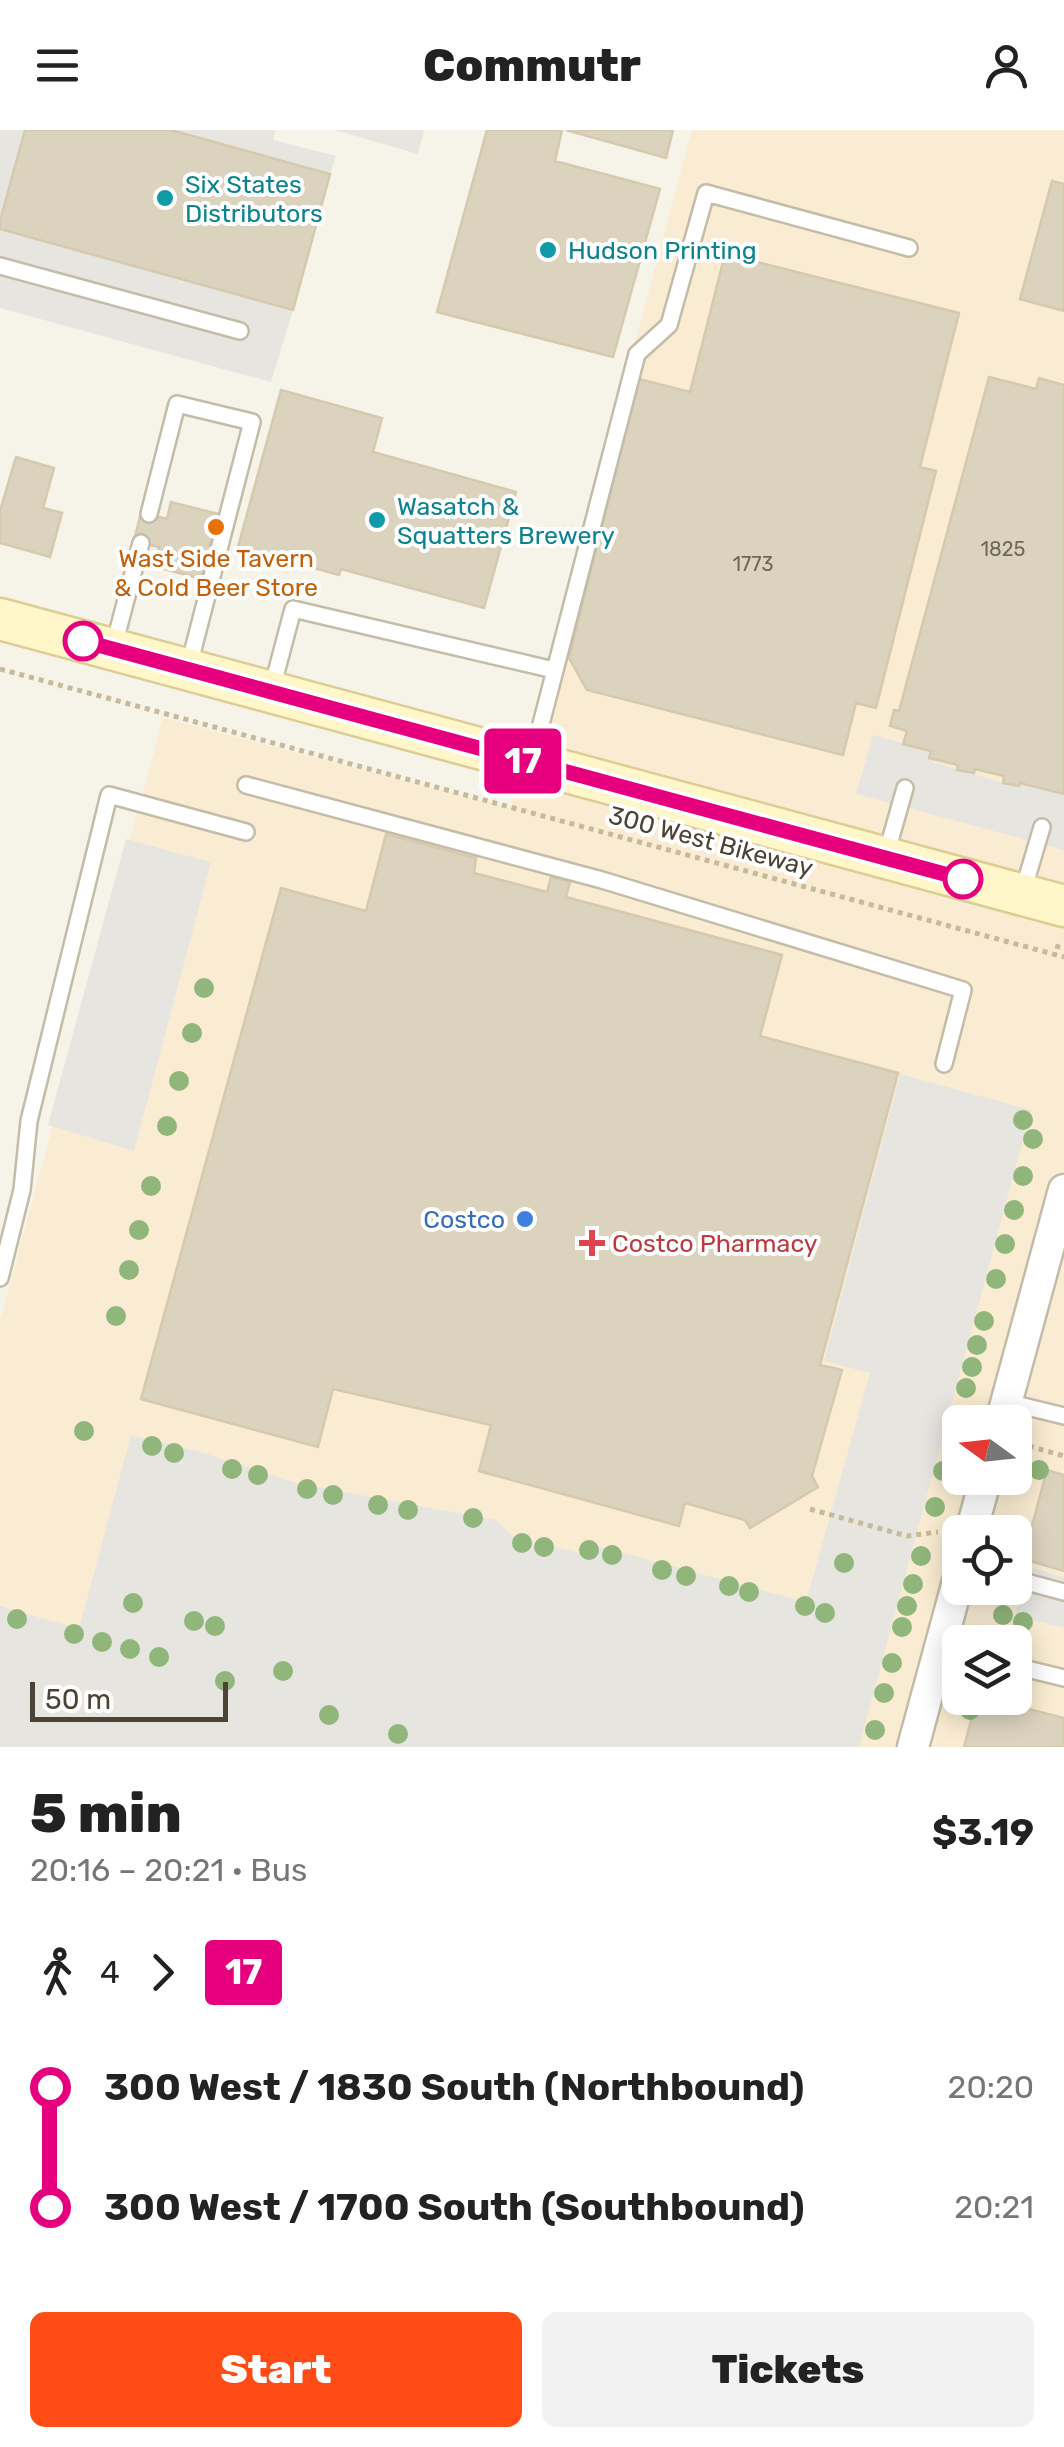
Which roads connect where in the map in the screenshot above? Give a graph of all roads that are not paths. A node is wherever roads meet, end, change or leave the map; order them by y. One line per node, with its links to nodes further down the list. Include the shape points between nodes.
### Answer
1 (908, 248): 9 (lane, via 706,193 669,325 637,354)
2 (0, 266): 3 (lane)
3 (240, 331)
4 (148, 514): 8 (lane, via 177,404 252,422)
5 (141, 542): 7 (lane)
6 (0, 618): 7 (main road)
7 (113, 649): 8 (main road)
8 (188, 670): 10 (main road)
9 (554, 670): 10 (lane, via 293,609); 11 (lane)
10 (271, 692): 11 (main road)
11 (530, 763): 16 (main road)
12 (246, 785): 19 (lane, via 602,880 964,990)
13 (904, 788): 16 (lane)
14 (1042, 826): 17 (lane)
15 (246, 832): 21 (lane, via 109,795 29,1121 22,1190)
16 (885, 858): 17 (main road)
17 (1022, 895): 18 (main road)
18 (1060, 932)
19 (944, 1064)
20 (1064, 1193): 22 (street)
21 (0, 1278)
22 (1006, 1405)
23 (1032, 1414): 24 (lane)
24 (1064, 1416)
25 (1032, 1584): 26 (lane)
26 (1064, 1592)
27 (1032, 1670): 29 (lane)
28 (942, 1671): 30 (street)
29 (1064, 1678)
30 (914, 1747)

